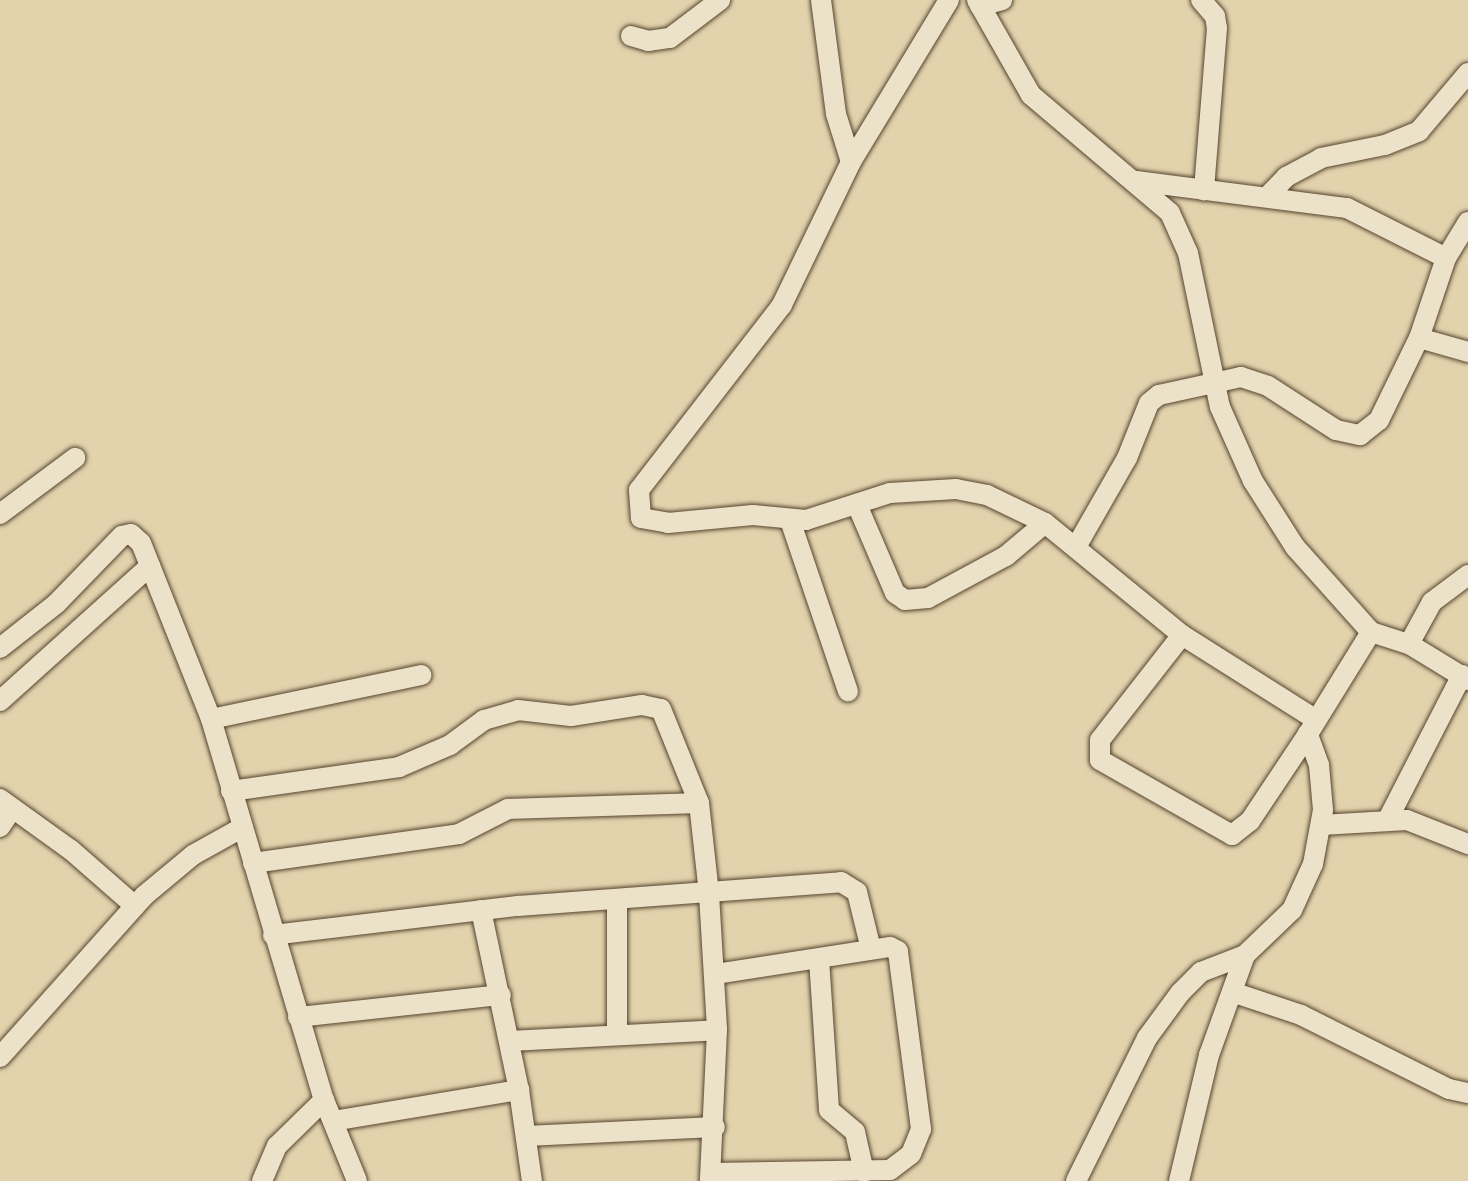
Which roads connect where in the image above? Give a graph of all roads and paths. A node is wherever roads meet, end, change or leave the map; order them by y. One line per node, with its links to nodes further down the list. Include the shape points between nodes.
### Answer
1 (720, 0): 7 (street, via 670,38 648,41)
2 (821, 0): 9 (street, via 836,114)
3 (949, 0): 9 (street)
4 (1002, 0): 6 (street)
5 (1201, 0): 11 (street, via 1215,16 1217,28)
6 (979, 3): 10 (street, via 1031,95)
7 (631, 36)
8 (1468, 73): 12 (street, via 1419,131 1385,146 1321,158 1286,177)
9 (851, 162): 21 (street, via 783,305 639,490 641,518 652,522 740,515)
10 (1135, 182): 11 (street); 17 (street, via 1170,213 1188,253)
11 (1204, 190): 12 (street)
12 (1267, 197): 14 (street, via 1347,208)
13 (1468, 222): 14 (street)
14 (1446, 258): 15 (street)
15 (1419, 338): 16 (street); 17 (street, via 1379,420 1360,435 1336,430 1254,380)
16 (1468, 352)
17 (1214, 379): 23 (street, via 1149,403 1127,458); 26 (street, via 1220,407 1253,481 1295,547)
18 (75, 458): 20 (street)
19 (858, 507): 21 (street); 22 (street, via 890,493 956,489 1002,499); 22 (street, via 895,593 915,601 1006,556)
20 (0, 514)
21 (790, 520): 32 (street)
22 (1045, 523): 23 (street)
23 (1076, 547): 27 (street)
24 (150, 566): 29 (street, via 136,537 122,536 56,604); 33 (street); 34 (street)
25 (1468, 575): 28 (street, via 1432,602)
26 (1371, 632): 28 (street); 35 (street)
27 (1182, 635): 35 (street); 35 (street, via 1100,740 1100,760 1232,834 1250,821)
28 (1409, 644): 31 (street)
29 (0, 648)
30 (421, 675): 34 (street)
31 (1465, 678): 39 (street)
32 (848, 691)
33 (0, 701)
34 (211, 719): 36 (street)
35 (1312, 726): 40 (street, via 1319,765)
36 (231, 790): 37 (street, via 399,767 450,745 484,720 518,710 571,716 654,705 667,716); 42 (street)
37 (699, 803): 44 (street, via 508,809 459,834); 45 (street)
38 (6, 804): 41 (street); 47 (street, via 70,850)
39 (1388, 819): 40 (street); 43 (street, via 1407,820)
40 (1321, 825): 51 (street, via 1300,897 1280,925)
41 (0, 827)
42 (243, 827): 44 (street); 47 (street, via 193,855)
43 (1468, 844)
44 (253, 863): 49 (street)
45 (709, 894): 46 (street); 50 (street, via 841,882 857,892); 53 (street)
46 (617, 901): 48 (street); 58 (street)
47 (135, 906): 60 (street)
48 (481, 910): 49 (street); 55 (street)
49 (273, 935): 56 (street)
50 (871, 949): 52 (street); 67 (street, via 890,946 902,960 921,1129 901,1165)
51 (1245, 955): 54 (street); 72 (street, via 1201,972 1180,993 1147,1038)
52 (819, 958): 53 (street); 67 (street, via 829,1110 855,1132)
53 (715, 974): 57 (street)
54 (1232, 992): 62 (street, via 1301,1015 1449,1089); 73 (street, via 1209,1055 1194,1134)
55 (501, 995): 56 (street); 59 (street)
56 (298, 1017): 63 (street)
57 (717, 1030): 58 (street); 65 (street)
58 (617, 1035): 59 (street)
59 (510, 1041): 61 (street)
60 (3, 1048)
61 (519, 1090): 64 (street); 66 (street)
62 (1468, 1093)
63 (324, 1100): 64 (street); 69 (street, via 277,1146)
64 (333, 1121): 70 (street)
65 (715, 1127): 66 (street); 68 (street)
66 (526, 1136): 71 (street)
67 (864, 1172): 68 (street)
68 (711, 1177)
69 (262, 1181)
70 (357, 1181)
71 (532, 1181)
72 (1076, 1181)
73 (1179, 1181)

